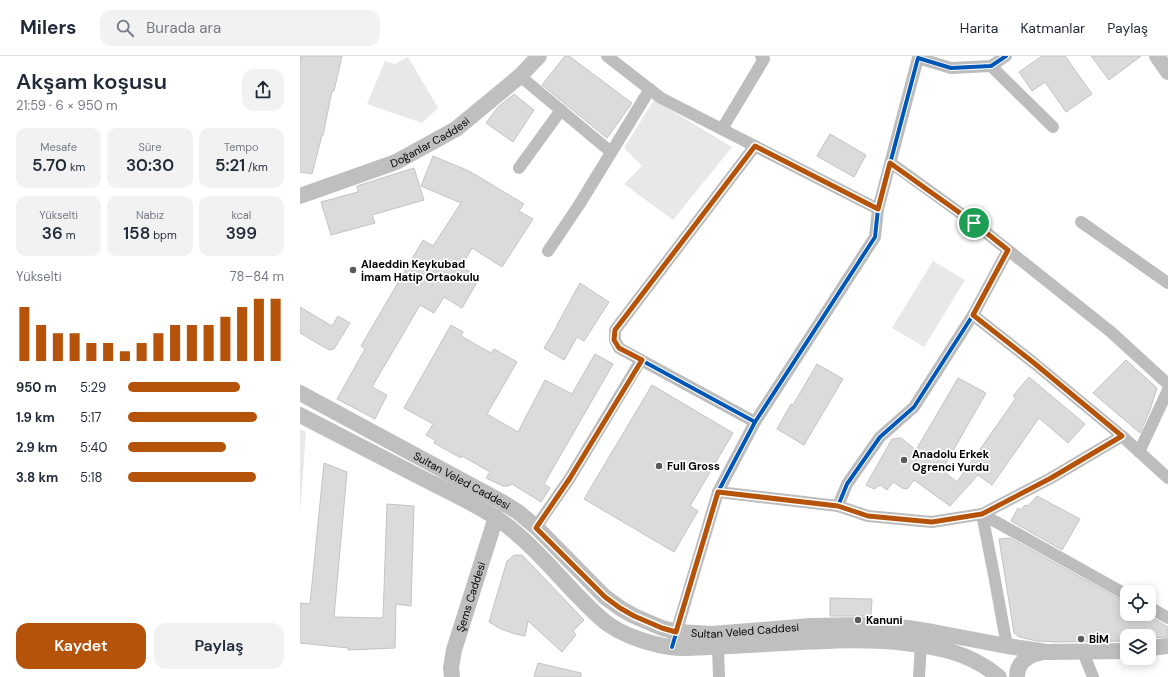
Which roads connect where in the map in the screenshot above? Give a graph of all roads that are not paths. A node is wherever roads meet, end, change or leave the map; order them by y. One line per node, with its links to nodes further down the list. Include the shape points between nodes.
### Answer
1 (539, 56): 9 (main road, Doğanlar Caddesi)
2 (607, 56): 10 (street)
3 (761, 56): 13 (street, via 764,58)
4 (1006, 56): 7 (street)
5 (1157, 56): 8 (main road)
6 (917, 57): 7 (street, via 951,68); 16 (street)
7 (991, 66): 12 (street)
8 (1168, 72)
9 (520, 76): 11 (street); 18 (main road, Doğanlar Caddesi, via 456,129 396,162)
10 (650, 89): 13 (street, via 661,98); 15 (street)
11 (561, 110): 15 (street); 17 (street)
12 (1053, 127)
13 (722, 129): 14 (street)
14 (755, 146): 19 (street); 25 (street, via 615,330 614,340 619,348)
15 (611, 152): 22 (street)
16 (890, 163): 19 (street); 21 (street)
17 (519, 168)
18 (300, 196)
19 (878, 209): 30 (street, via 875,237)
20 (1081, 222): 23 (street)
21 (1008, 250): 24 (street); 26 (street, via 1111,332)
22 (548, 251)
23 (1168, 283)
24 (973, 315): 31 (street); 35 (street, via 914,407 880,437 847,484)
25 (642, 360): 30 (street); 38 (street, via 570,478)
26 (1168, 384)
27 (1168, 390): 32 (street)
28 (300, 393): 38 (main road, Sultan Veled Caddesi, via 502,502)
29 (300, 415): 37 (main road, Sultan Veled Caddesi)
30 (755, 422): 34 (street)
31 (1122, 436): 32 (street); 36 (street, via 1051,478)
32 (1138, 452): 33 (street)
33 (1168, 478)
34 (718, 492): 35 (street); 42 (street)
35 (838, 506): 36 (street, via 868,516 932,522)
36 (982, 514): 39 (street); 44 (street)
37 (496, 517): 42 (main road, Sultan Veled Caddesi, via 527,542 595,613 610,625 625,634 658,645); 51 (main road, Şems Caddesi, via 454,650)
38 (536, 528): 42 (main road, Sultan Veled Caddesi, via 605,597 634,616 662,628)
39 (1120, 591)
40 (1156, 612): 41 (street)
41 (1168, 618)
42 (674, 640): 44 (main road, Sultan Veled Caddesi, via 712,634 810,626 870,626 908,628); 46 (main road, Sultan Veled Caddesi, via 686,648)
43 (921, 644): 46 (main road, Sultan Veled Caddesi, via 850,640); 53 (street); 54 (main road, Sultan Veled Caddesi, via 968,657)
44 (1007, 646): 49 (main road, Sultan Veled Caddesi)
45 (1168, 646): 47 (main road)
46 (718, 647): 52 (street)
47 (1156, 647)
48 (1120, 650): 50 (main road)
49 (1046, 652): 50 (main road); 55 (main road, via 1025,658)
50 (1083, 652): 56 (street)
51 (452, 677)
52 (719, 677)
53 (919, 677)
54 (999, 677)
55 (1017, 677)
56 (1093, 677)

